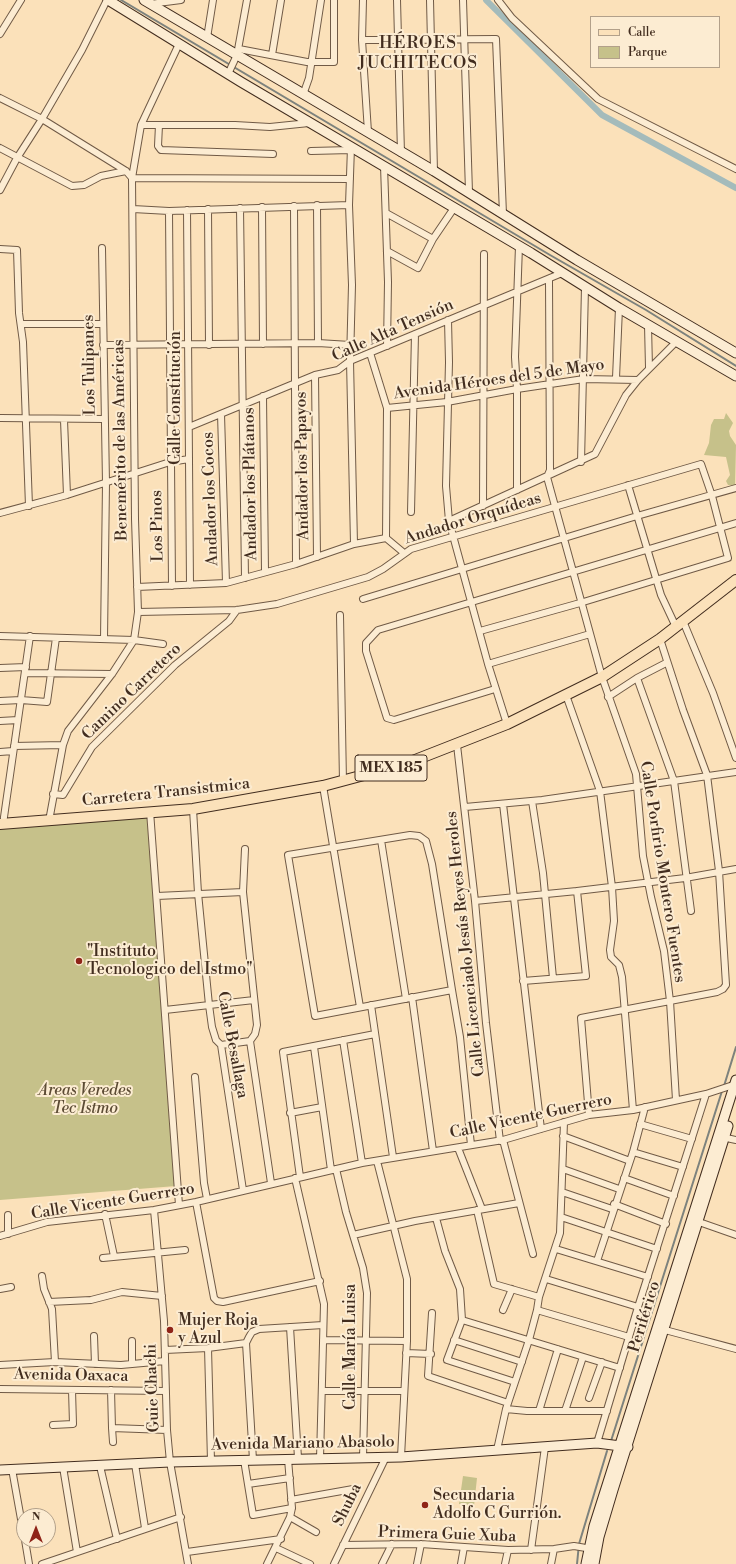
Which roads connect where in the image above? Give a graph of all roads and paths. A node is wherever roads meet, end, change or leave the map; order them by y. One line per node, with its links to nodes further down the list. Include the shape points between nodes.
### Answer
1 (21, 0): 15 (street)
2 (107, 0): 21 (street); 28 (street, via 82,50)
3 (182, 0): 14 (street)
4 (213, 0): 16 (street)
5 (247, 0): 22 (street)
6 (281, 0): 23 (street)
7 (321, 0): 24 (street)
8 (334, 0): 24 (street, via 334,62)
9 (363, 0): 20 (street)
10 (397, 0): 18 (street)
11 (430, 0): 17 (street)
12 (463, 0): 19 (street)
13 (498, 0): 40 (street, via 512,18 598,99)
14 (147, 2): 16 (street)
15 (0, 34)
16 (207, 38): 22 (street)
17 (431, 38): 18 (street); 19 (street); 42 (street)
18 (398, 39): 20 (street); 36 (street)
19 (464, 39): 46 (street); 58 (street, via 496,39)
20 (362, 40): 32 (street)
21 (179, 44): 25 (street); 30 (street, Benemérito de las Américas)
22 (237, 55): 23 (street); 25 (street); 26 (street)
23 (272, 55): 24 (street)
24 (312, 62): 26 (street)
25 (229, 72): 29 (street)
26 (303, 95): 32 (street)
27 (0, 98): 28 (street)
28 (42, 119): 38 (street); 41 (street)
29 (310, 123): 31 (street, via 270,128 234,125); 34 (street)
30 (141, 125): 31 (street); 43 (street, Benemérito de las Américas)
31 (158, 125): 37 (street, via 158,146 161,150)
32 (368, 132): 36 (street)
33 (0, 148): 38 (street)
34 (351, 148): 35 (street); 39 (street); 44 (street)
35 (311, 151)
36 (401, 153): 42 (street)
37 (273, 154)
38 (17, 158): 41 (street, via 72,186 84,185 100,176); 45 (street)
39 (384, 166): 52 (street); 57 (street)
40 (736, 169)
41 (126, 170): 43 (street)
42 (434, 170): 46 (street)
43 (132, 178): 44 (street); 53 (street, Benemérito de las Américas)
44 (350, 179): 48 (street)
45 (0, 190)
46 (468, 192): 58 (street)
47 (316, 205): 48 (street); 49 (street); 77 (street)
48 (349, 205): 86 (street, via 352,285)
49 (294, 206): 50 (street); 79 (street)
50 (262, 207): 51 (street); 78 (street)
51 (240, 208): 54 (street); 85 (street)
52 (454, 208): 59 (street); 60 (street)
53 (133, 209): 56 (street); 81 (street, Benemérito de las Américas)
54 (208, 209): 55 (street); 84 (street)
55 (187, 210): 56 (street); 83 (street, Calle Constitución)
56 (169, 211): 82 (street, Los Pinos)
57 (386, 213): 59 (street); 63 (street)
58 (503, 214): 89 (street)
59 (433, 239): 63 (street, via 418,268)
60 (519, 246): 65 (street); 68 (street)
61 (102, 248): 73 (street, Los Tulipanes)
62 (0, 249): 72 (street, via 17,250)
63 (387, 251): 87 (street)
64 (484, 254): 69 (street)
65 (562, 273): 66 (street, Calle Alta Tensión); 67 (street)
66 (549, 280): 68 (street, Calle Alta Tensión); 97 (street)
67 (585, 287): 70 (street); 94 (street)
68 (518, 292): 69 (street, Calle Alta Tensión); 99 (street, via 515,357)
69 (483, 306): 71 (street, Calle Alta Tensión); 100 (street)
70 (619, 308): 74 (street); 95 (street)
71 (448, 320): 75 (street, Calle Alta Tensión); 102 (street)
72 (21, 324): 73 (street); 108 (street)
73 (103, 324): 80 (street, Los Tulipanes)
74 (648, 325): 76 (street); 91 (street)
75 (415, 334): 87 (street, Calle Alta Tensión); 104 (street)
76 (677, 341): 91 (street); 93 (street)
77 (318, 343): 79 (street); 86 (street)
78 (263, 344): 79 (street); 85 (street)
79 (294, 344): 98 (street)
80 (103, 345): 81 (street); 109 (street, Los Tulipanes)
81 (133, 345): 82 (street); 115 (street, Benemérito de las Américas)
82 (169, 345): 83 (street); 113 (street, Los Pinos)
83 (188, 345): 84 (street); 111 (street, Calle Constitución)
84 (209, 345): 85 (street)
85 (242, 345): 103 (street)
86 (350, 345): 90 (street)
87 (387, 346): 88 (street, Calle Alta Tensión)
88 (370, 353): 90 (street, Calle Alta Tensión); 105 (street)
89 (736, 353)
90 (350, 361): 92 (street, Calle Alta Tensión, via 338,370); 135 (street)
91 (650, 368): 96 (street)
92 (315, 375): 98 (street, Calle Alta Tensión); 138 (street, Andador los Papayos)
93 (736, 376)
94 (584, 378): 95 (street, Avenida Héroes del 5 de Mayo); 97 (street, Avenida Héroes del 5 de Mayo); 114 (street)
95 (616, 378): 96 (street, Avenida Héroes del 5 de Mayo)
96 (638, 380): 114 (street, via 626,395 595,454)
97 (550, 383): 99 (street, Avenida Héroes del 5 de Mayo); 116 (street, via 550,470)
98 (294, 384): 101 (street, Calle Alta Tensión); 139 (street)
99 (517, 389): 100 (street, Avenida Héroes del 5 de Mayo); 120 (street)
100 (483, 395): 102 (street, Avenida Héroes del 5 de Mayo); 124 (street)
101 (263, 396): 103 (street, Calle Alta Tensión); 141 (street, Andador los Plátanos)
102 (447, 402): 104 (street, Avenida Héroes del 5 de Mayo); 129 (street, via 446,486)
103 (243, 404): 106 (street, Calle Alta Tensión); 143 (street)
104 (414, 406): 105 (street, Avenida Héroes del 5 de Mayo); 126 (street)
105 (387, 408): 133 (street)
106 (221, 414): 111 (street, Calle Alta Tensión); 146 (street, Andador los Cocos)
107 (0, 418): 108 (street)
108 (26, 419): 110 (street); 123 (street)
109 (104, 419): 110 (street); 117 (street, Los Tulipanes)
110 (64, 420): 121 (street)
111 (189, 427): 112 (street, Calle Constitución)
112 (189, 459): 113 (street); 148 (street, Calle Constitución)
113 (170, 462): 115 (street); 147 (street, Los Pinos)
114 (581, 462): 116 (street)
115 (134, 474): 117 (street); 149 (street, Benemérito de las Américas)
116 (547, 477): 120 (street); 125 (street, Calle Porfirio Montero Fuentes)
117 (106, 483): 121 (street); 162 (street, Los Tulipanes)
118 (628, 486): 122 (street, Andador Orquídeas, via 701,464); 125 (street, Andador Orquídeas); 128 (street)
119 (736, 488): 122 (street)
120 (517, 490): 124 (street)
121 (67, 495): 123 (street)
122 (712, 496): 128 (street); 131 (street)
123 (29, 506): 127 (street)
124 (483, 506): 129 (street)
125 (554, 507): 132 (street, Andador Orquídeas); 134 (street, Calle Porfirio Montero Fuentes)
126 (411, 512)
127 (0, 513)
128 (637, 516): 134 (street); 136 (street)
129 (449, 521): 132 (street)
130 (736, 524): 131 (street)
131 (721, 528): 136 (street); 144 (street, via 728,558)
132 (453, 537): 137 (street, Andador Orquídeas); 140 (street)
133 (386, 538): 135 (street); 137 (street)
134 (562, 539): 140 (street); 142 (street, Calle Porfirio Montero Fuentes)
135 (354, 544): 138 (street)
136 (647, 549): 142 (street); 144 (street)
137 (404, 553): 153 (street, Andador Orquídeas, via 368,577 277,604)
138 (317, 557): 139 (street)
139 (296, 564): 141 (street)
140 (463, 569): 150 (street); 151 (street)
141 (265, 572): 143 (street)
142 (572, 572): 151 (street); 152 (street, Calle Porfirio Montero Fuentes)
143 (245, 578): 146 (street)
144 (656, 580): 152 (street); 156 (street, via 661,595)
145 (736, 580): 156 (main road, Carretera Transistmica / MEX 185)
146 (226, 583): 148 (street)
147 (172, 586): 148 (street); 149 (street)
148 (190, 586)
149 (137, 587): 154 (street, Benemérito de las Américas)
150 (363, 599)
151 (471, 602): 157 (street); 174 (street, via 378,630 366,643 366,651 387,718 394,720)
152 (580, 603): 157 (street); 158 (street, Calle Porfirio Montero Fuentes)
153 (238, 610): 154 (street, Andador Orquídeas); 194 (street, Camino Carretero, via 229,621 175,665 92,746 63,795)
154 (138, 612): 164 (street, Benemérito de las Américas)
155 (340, 615): 190 (street)
156 (679, 624): 163 (main road, Carretera Transistmica / MEX 185); 186 (street, via 713,693)
157 (480, 631): 167 (street)
158 (590, 634): 167 (street); 172 (street, Calle Porfirio Montero Fuentes)
159 (0, 636): 160 (street)
160 (30, 636): 161 (street); 169 (street)
161 (56, 638): 162 (street); 170 (street)
162 (104, 639): 164 (street)
163 (660, 639): 166 (street); 172 (main road, Carretera Transistmica / MEX 185)
164 (134, 640): 165 (street); 171 (street, Benemérito de las Américas)
165 (163, 644)
166 (666, 663): 173 (street); 188 (street)
167 (488, 664): 174 (street)
168 (0, 668): 169 (street)
169 (25, 670): 170 (street); 177 (street)
170 (50, 674): 171 (street); 177 (street, via 47,702)
171 (112, 674): 182 (street, Benemérito de las Américas, via 68,731)
172 (602, 676): 175 (main road, Carretera Transistmica / MEX 185); 176 (street, Calle Porfirio Montero Fuentes)
173 (637, 678): 176 (street); 189 (street)
174 (495, 690): 181 (street)
175 (566, 695): 181 (main road, Carretera Transistmica / MEX 185); 193 (street)
176 (608, 696): 192 (street, Calle Porfirio Montero Fuentes)
177 (21, 700): 178 (street); 179 (street)
178 (0, 701)
179 (18, 720): 180 (street); 184 (street)
180 (0, 721)
181 (507, 724): 183 (main road, Carretera Transistmica / MEX 185)
182 (63, 745): 184 (street); 194 (street, Benemérito de las Américas)
183 (457, 745): 190 (main road, Carretera Transistmica / MEX 185, via 405,764); 197 (street, Calle Licenciado Jesús Reyes Heroles)
184 (14, 748): 185 (street); 201 (street)
185 (0, 752)
186 (736, 758)
187 (736, 772): 188 (street)
188 (707, 775): 189 (street); 206 (street)
189 (674, 781): 192 (street); 207 (street)
190 (343, 782): 191 (main road, Carretera Transistmica / MEX 185)
191 (323, 786): 198 (main road, Carretera Transistmica / MEX 185); 203 (street)
192 (638, 786): 193 (street); 208 (street, Calle Porfirio Montero Fuentes, via 643,856)
193 (600, 791): 195 (street); 209 (street)
194 (53, 794): 200 (street, Benemérito de las Américas)
195 (532, 801): 196 (street); 213 (street)
196 (503, 804): 197 (street); 215 (street)
197 (464, 807): 216 (street, Calle Licenciado Jesús Reyes Heroles)
198 (193, 809): 199 (main road, Carretera Transistmica / MEX 185); 212 (street, Calle Besallaga)
199 (150, 811): 200 (main road, Carretera Transistmica / MEX 185); 214 (street)
200 (49, 821): 201 (main road, Carretera Transistmica / MEX 185)
201 (1, 824)
202 (381, 840): 203 (street); 220 (street, via 410,835 419,836 426,842 432,864); 221 (street)
203 (334, 847): 226 (street); 226 (street, via 288,855 315,1016)
204 (245, 848): 211 (street)
205 (736, 869): 206 (street)
206 (719, 871): 207 (street); 223 (street, via 726,985 723,989)
207 (685, 878): 208 (street); 217 (street)
208 (648, 881): 209 (street); 223 (street, Calle Porfirio Montero Fuentes, via 664,951)
209 (612, 887): 210 (street); 228 (street, via 614,921 610,950 611,957 619,965)
210 (577, 891): 213 (street); 218 (street, via 586,976)
211 (243, 892): 212 (street); 222 (street)
212 (198, 893): 214 (street); 224 (street, Calle Besallaga)
213 (544, 894): 215 (street); 218 (street)
214 (157, 896): 227 (street)
215 (513, 898): 216 (street); 219 (street)
216 (475, 901): 251 (street, Calle Licenciado Jesús Reyes Heroles, via 486,1023)
217 (691, 911)
218 (553, 978): 219 (street)
219 (523, 980): 246 (street)
220 (452, 990): 221 (street); 252 (street, via 460,1037)
221 (409, 998): 225 (street); 254 (street)
222 (254, 1000): 224 (street); 231 (street, via 257,1025)
223 (670, 1001): 228 (street); 238 (street, Calle Porfirio Montero Fuentes)
224 (209, 1005): 227 (street); 232 (street, Calle Besallaga, via 212,1027 216,1040)
225 (371, 1005): 226 (street); 229 (street)
226 (360, 1007)
227 (165, 1010): 273 (street)
228 (624, 1011): 241 (street); 243 (street, via 581,1018)
229 (375, 1034): 230 (street); 256 (street)
230 (343, 1040): 233 (street); 259 (street)
231 (250, 1041): 232 (street); 265 (street)
232 (221, 1045): 267 (street, Calle Besallaga)
233 (314, 1047): 240 (street, Calle María Luisa); 242 (street, via 283,1052)
234 (195, 1077): 270 (street)
235 (736, 1083): 236 (street, Calle Vicente Guerrero); 248 (street, Periférico)
236 (706, 1094): 238 (street, Calle Vicente Guerrero); 249 (street)
237 (736, 1098): 248 (street, Periférico)
238 (676, 1100): 239 (street, Calle Vicente Guerrero)
239 (645, 1107): 241 (street, Calle Vicente Guerrero); 245 (street)
240 (322, 1108): 242 (street); 261 (street, Calle María Luisa)
241 (633, 1110): 243 (street, Calle Vicente Guerrero)
242 (290, 1113): 263 (street)
243 (589, 1115): 244 (street, Calle Vicente Guerrero)
244 (564, 1122): 246 (street, Calle Vicente Guerrero); 247 (street)
245 (640, 1124): 249 (street); 255 (street)
246 (541, 1129): 251 (street, Calle Vicente Guerrero)
247 (563, 1136): 258 (street); 262 (street)
248 (722, 1136): 250 (street); 281 (street, Periférico); 356 (street, Periférico)
249 (692, 1139): 260 (street)
250 (736, 1140)
251 (502, 1141): 252 (street, Calle Vicente Guerrero); 272 (street, Calle Licenciado Jesús Reyes Heroles)
252 (471, 1145): 253 (street, Calle Vicente Guerrero)
253 (458, 1148): 254 (street, Calle Vicente Guerrero); 275 (street)
254 (433, 1151): 256 (street, Calle Vicente Guerrero)
255 (632, 1152): 258 (street); 260 (street)
256 (394, 1157): 257 (street, Calle Vicente Guerrero)
257 (377, 1161): 259 (street, Calle Vicente Guerrero); 283 (street)
258 (630, 1161): 264 (street)
259 (362, 1163): 261 (street, Calle Vicente Guerrero)
260 (684, 1167): 269 (street)
261 (334, 1169): 263 (street, Calle Vicente Guerrero); 288 (street, Calle María Luisa)
262 (563, 1169): 266 (street); 268 (street)
263 (297, 1178): 265 (street, Calle Vicente Guerrero); 300 (street)
264 (624, 1178): 266 (street); 269 (street)
265 (270, 1183): 267 (street, Calle Vicente Guerrero)
266 (619, 1189): 274 (street)
267 (243, 1190): 270 (street, Calle Vicente Guerrero)
268 (562, 1192): 274 (street); 279 (street)
269 (674, 1196): 282 (street)
270 (207, 1199): 271 (street, Calle Vicente Guerrero)
271 (196, 1202): 273 (street, Calle Vicente Guerrero); 300 (street, via 214,1298 217,1301 223,1302)
272 (519, 1203): 275 (street); 293 (street, Calle Licenciado Jesús Reyes Heroles)
273 (179, 1205): 276 (street, Calle Vicente Guerrero)
274 (613, 1207): 282 (street); 284 (street)
275 (479, 1209): 280 (street); 303 (street, via 494,1284)
276 (154, 1210): 277 (street, Calle Vicente Guerrero); 292 (street, Guie Chachi)
277 (105, 1214): 285 (street, Calle Vicente Guerrero, via 47,1222); 294 (street)
278 (8, 1215): 285 (street)
279 (561, 1217): 284 (street); 289 (street)
280 (436, 1218): 283 (street); 311 (street, via 445,1251 460,1289)
281 (699, 1222): 286 (street); 314 (street, Periférico)
282 (666, 1224): 290 (street)
283 (394, 1226): 288 (street); 322 (street, via 408,1279)
284 (606, 1233): 290 (street); 296 (street)
285 (8, 1234): 287 (street, Calle Vicente Guerrero)
286 (736, 1235)
287 (0, 1236)
288 (353, 1236): 321 (street, Calle María Luisa, via 363,1268 367,1293)
289 (556, 1249): 296 (street); 299 (street)
290 (657, 1249): 298 (street)
291 (185, 1250): 292 (street)
292 (158, 1252): 294 (street); 304 (street, Guie Chachi)
293 (533, 1254)
294 (114, 1256): 295 (street)
295 (103, 1258)
296 (597, 1261): 298 (street)
297 (42, 1276): 306 (street)
298 (648, 1277): 307 (street)
299 (546, 1279): 305 (street); 307 (street)
300 (320, 1281): 312 (street, via 324,1304)
301 (11, 1287): 302 (street)
302 (0, 1289)
303 (512, 1289): 305 (street); 308 (street)
304 (162, 1296): 306 (street, via 122,1292 91,1300); 327 (street, Guie Chachi)
305 (539, 1297): 309 (street)
306 (49, 1302): 332 (street, via 52,1309)
307 (638, 1307): 316 (street)
308 (503, 1310)
309 (537, 1310): 316 (street); 319 (street)
310 (432, 1313): 329 (street)
311 (462, 1320): 318 (street); 319 (street)
312 (323, 1325): 313 (street); 317 (street)
313 (290, 1327): 323 (street, via 259,1329 252,1332); 361 (street)
314 (664, 1330): 326 (street); 356 (street, Periférico)
315 (94, 1336): 336 (street)
316 (629, 1337): 338 (street)
317 (323, 1340): 321 (street); 345 (street)
318 (454, 1340): 333 (street); 339 (street, via 447,1360)
319 (529, 1340): 325 (street); 333 (street)
320 (132, 1341): 337 (street)
321 (365, 1341): 322 (street); 344 (street, Calle María Luisa)
322 (407, 1341): 328 (street)
323 (246, 1343): 324 (street); 365 (street)
324 (208, 1348): 327 (street); 366 (street)
325 (558, 1349): 330 (street); 350 (street)
326 (736, 1349)
327 (165, 1350): 331 (street, Guie Chachi)
328 (406, 1353): 329 (street); 346 (street)
329 (431, 1354): 348 (street, via 428,1376)
330 (583, 1357): 334 (street); 349 (street)
331 (166, 1361): 337 (street); 343 (street, Guie Chachi)
332 (55, 1362): 335 (street); 336 (street)
333 (522, 1362): 339 (street)
334 (602, 1362): 338 (street); 347 (street)
335 (0, 1364)
336 (95, 1364): 337 (street)
337 (132, 1364)
338 (620, 1368): 351 (street)
339 (515, 1382): 348 (street)
340 (0, 1389): 341 (street, Avenida Oaxaca)
341 (72, 1390): 342 (street, Avenida Oaxaca); 352 (street, via 73,1424)
342 (111, 1390): 343 (street, Avenida Oaxaca); 353 (street)
343 (166, 1390): 354 (street, Guie Chachi)
344 (365, 1390): 345 (street); 346 (street); 362 (street, Calle María Luisa)
345 (323, 1391): 364 (street)
346 (404, 1391): 360 (street)
347 (589, 1398)
348 (507, 1406): 350 (street); 358 (street)
349 (565, 1410): 350 (street); 351 (street)
350 (539, 1411)
351 (607, 1411): 356 (street)
352 (53, 1425)
353 (112, 1428): 354 (street); 355 (street)
354 (167, 1430): 367 (street, Guie Chachi)
355 (113, 1442)
356 (613, 1444): 357 (street, Avenida Mariano Abasolo); 391 (street, Periférico)
357 (545, 1447): 358 (street, Avenida Mariano Abasolo); 394 (street)
358 (497, 1450): 360 (street, Avenida Mariano Abasolo)
359 (386, 1457): 360 (street, Avenida Mariano Abasolo); 362 (street, Avenida Mariano Abasolo); 387 (street, Shuba)
360 (401, 1457)
361 (298, 1458): 363 (street, Avenida Mariano Abasolo); 364 (street, Avenida Mariano Abasolo)
362 (363, 1458): 364 (street, Avenida Mariano Abasolo)
363 (288, 1459): 365 (street, Avenida Mariano Abasolo); 373 (street)
364 (320, 1459)
365 (249, 1460): 366 (street, Avenida Mariano Abasolo); 374 (street)
366 (211, 1461): 367 (street, Avenida Mariano Abasolo)
367 (170, 1462): 368 (street, Avenida Mariano Abasolo); 379 (street, Guie Chachi)
368 (135, 1464): 369 (street, Avenida Mariano Abasolo); 381 (street)
369 (100, 1466): 370 (street, Avenida Mariano Abasolo); 383 (street)
370 (63, 1467): 371 (street, Avenida Mariano Abasolo); 395 (street)
371 (12, 1469): 372 (street, Avenida Mariano Abasolo); 377 (street)
372 (0, 1470)
373 (290, 1478): 374 (street); 376 (street)
374 (248, 1484): 378 (street, via 253,1515)
375 (353, 1489): 376 (street)
376 (291, 1500): 378 (street)
377 (19, 1508)
378 (292, 1508): 380 (street)
379 (181, 1517): 381 (street); 396 (street, Guie Chachi)
380 (290, 1517): 382 (street); 384 (street)
381 (146, 1528): 383 (street)
382 (316, 1532)
383 (117, 1539): 395 (street)
384 (280, 1539): 390 (street); 396 (street)
385 (392, 1544): 386 (street, Primera Guie Xuba); 387 (street, Primera Guie Xuba); 403 (street)
386 (421, 1544): 388 (street, Primera Guie Xuba); 404 (street)
387 (343, 1545): 402 (street, Shuba)
388 (464, 1547): 393 (street, Primera Guie Xuba); 405 (street)
389 (27, 1548): 397 (street)
390 (276, 1548): 400 (street); 401 (street)
391 (585, 1548): 392 (street, Primera Guie Xuba); 408 (street, Periférico); 409 (street, Periférico)
392 (554, 1549): 394 (street, Primera Guie Xuba); 407 (street)
393 (508, 1550): 394 (street, Primera Guie Xuba); 406 (street)
394 (531, 1550)
395 (77, 1552): 398 (street)
396 (187, 1552): 399 (street, Guie Chachi)
397 (30, 1564)
398 (42, 1564)
399 (188, 1564)
400 (266, 1564)
401 (310, 1564)
402 (334, 1564)
403 (382, 1564)
404 (417, 1564)
405 (461, 1564)
406 (505, 1564)
407 (551, 1564)
408 (586, 1564)
409 (594, 1564)

